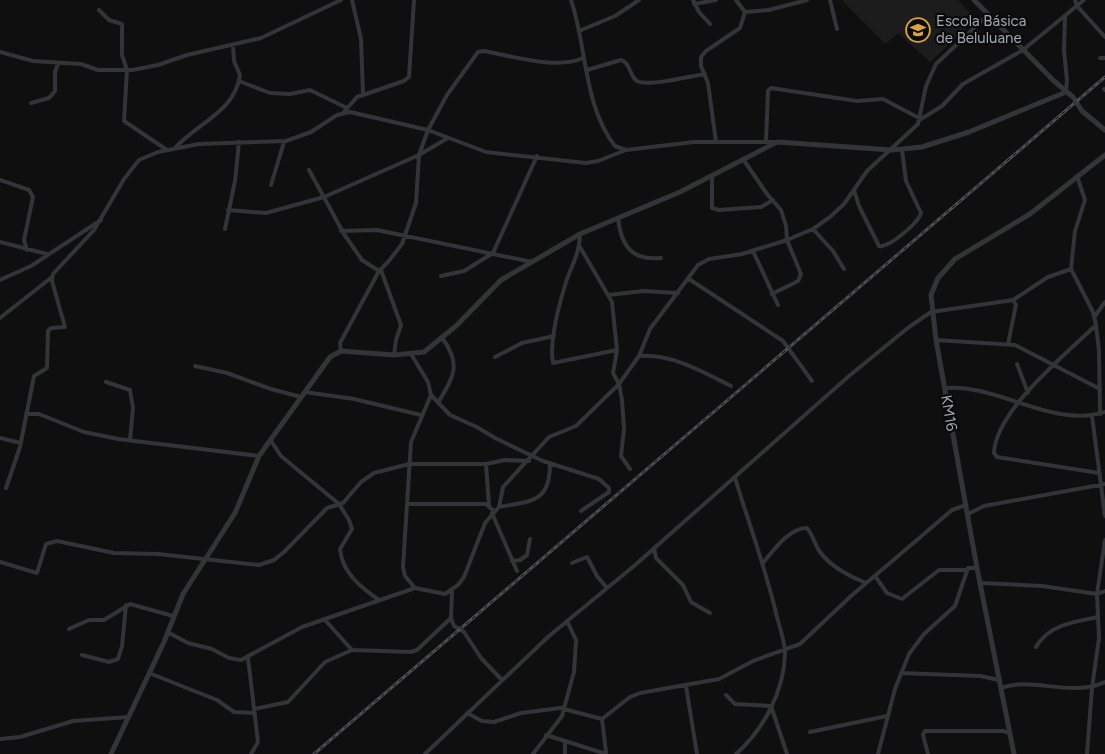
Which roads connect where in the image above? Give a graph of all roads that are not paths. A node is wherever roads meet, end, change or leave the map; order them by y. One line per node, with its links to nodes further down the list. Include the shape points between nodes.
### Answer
1 (342, 0): 24 (street, via 261,38)
2 (352, 0): 34 (street, via 361,39)
3 (414, 0): 34 (street, via 409,77)
4 (571, 0): 22 (street)
5 (639, 0): 22 (street, via 615,16)
6 (716, 0): 13 (street)
7 (736, 0): 17 (street)
8 (807, 0): 14 (street)
9 (830, 0): 21 (street)
10 (974, 0): 18 (street)
11 (1075, 0): 15 (street)
12 (1084, 0): 15 (street)
13 (694, 2): 20 (street)
14 (790, 2): 17 (street, via 769,10)
15 (1077, 6): 19 (street); 23 (street)
16 (99, 10): 29 (street, via 109,20 122,24 122,55)
17 (745, 12): 31 (street, via 740,28 701,57)
18 (988, 15): 25 (street); 38 (street, via 936,64 921,104)
19 (1065, 16): 25 (street); 33 (street)
20 (710, 24)
21 (837, 29)
22 (579, 30): 27 (street)
23 (1105, 37)
24 (233, 46): 29 (street, via 187,55 158,66); 32 (street)
25 (1024, 50): 33 (street); 38 (street, via 963,84 942,106)
26 (0, 52): 28 (street, via 20,59)
27 (583, 58): 30 (street); 39 (street, via 557,63 478,52 447,95)
28 (58, 64): 29 (street); 35 (street, via 53,95)
29 (127, 70): 48 (street, via 124,120)
30 (587, 70): 31 (street, via 621,60 640,81); 49 (street, via 602,123 615,146)
31 (705, 74): 45 (street)
32 (239, 81): 36 (street, via 270,93 310,90); 47 (street, via 225,108)
33 (1066, 92): 40 (street); 51 (street, via 943,142)
34 (363, 94): 36 (street)
35 (31, 103)
36 (347, 108): 37 (street)
37 (343, 113): 39 (street); 44 (street, via 311,132)
38 (921, 119): 42 (street, via 883,99 858,100 771,88 768,92); 50 (street)
39 (428, 130): 41 (street); 53 (street)
40 (1105, 130)
41 (448, 138): 53 (street); 54 (street, via 486,152)
42 (766, 141): 45 (street); 46 (street)
43 (239, 142): 44 (street); 47 (street); 64 (street)
44 (284, 142): 60 (street)
45 (716, 142): 49 (street, via 662,144)
46 (777, 142): 50 (street); 55 (street)
47 (175, 148): 48 (street)
48 (167, 150): 65 (street, via 146,156 133,165)
49 (626, 150): 54 (street, via 586,162)
50 (892, 150): 51 (street); 61 (street, via 866,171)
51 (902, 150): 61 (street, via 906,181 921,213 913,226 885,246 879,246)
52 (1105, 155): 58 (street, KM16)
53 (419, 156): 62 (street); 71 (street, via 416,203)
54 (537, 156): 77 (street)
55 (743, 159): 57 (street); 63 (street)
56 (309, 170): 62 (street)
57 (712, 175): 63 (street, via 712,208 761,207); 66 (street)
58 (1077, 176): 82 (street, via 1085,200 1075,231); 94 (street, KM16, via 1030,214 948,265 933,287)
59 (0, 180): 75 (street, via 28,190 33,197 24,235)
60 (271, 185)
61 (854, 190): 68 (street, via 836,211)
62 (324, 197): 64 (street, via 266,213); 69 (street)
63 (773, 200): 72 (street, via 784,217)
64 (228, 210): 67 (street)
65 (102, 218): 78 (street); 85 (street)
66 (618, 218): 70 (street); 79 (street, via 621,234 634,254 642,258)
67 (225, 228)
68 (813, 229): 72 (street); 81 (street)
69 (342, 231): 71 (street, via 371,229); 83 (street, via 362,260)
70 (580, 234): 74 (street); 80 (street)
71 (405, 237): 77 (street); 83 (street)
72 (787, 240): 76 (street); 89 (street, via 800,279)
73 (0, 242): 75 (street)
74 (580, 247): 90 (street); 98 (street, via 567,281)
75 (27, 250): 78 (street)
76 (753, 251): 86 (street, via 709,259 698,265); 89 (street)
77 (493, 253): 80 (street); 84 (street, via 464,271)
78 (46, 254): 87 (street, via 17,274)
79 (662, 258)
80 (532, 262): 99 (street, via 495,284)
81 (844, 269)
82 (1071, 269): 91 (street, via 1048,277); 95 (street)
83 (380, 270): 103 (street, via 340,344); 105 (street, via 401,321)
84 (441, 276)
85 (52, 277): 96 (street); 125 (street, via 65,327 48,331 47,368 34,376)
86 (690, 279): 88 (street); 111 (street, via 783,342)
87 (0, 280)
88 (678, 293): 90 (street, via 643,291); 106 (street, via 650,329)
89 (772, 294): 93 (street)
90 (609, 295): 102 (street)
91 (1013, 300): 94 (street); 101 (street, via 1016,305)
92 (1105, 302): 95 (street)
93 (778, 305)
94 (931, 312): 100 (street, KM16); 141 (street, via 849,376)
95 (1095, 316): 97 (street)
96 (0, 318)
97 (1096, 325): 108 (street); 116 (street)
98 (554, 336): 102 (street, via 552,357 556,364); 107 (street, via 522,343)
99 (443, 339): 104 (street, via 424,352); 122 (street, via 453,355 454,372)
100 (936, 340): 101 (street); 115 (street, KM16)
101 (1008, 344): 108 (street)
102 (617, 350): 113 (street, via 613,373)
103 (341, 351): 105 (street); 117 (street, via 330,357)
104 (411, 354): 105 (street); 119 (street, via 428,382)
105 (394, 355)
106 (639, 356): 113 (street); 114 (street, via 665,357)
107 (495, 357)
108 (1053, 363): 116 (street); 118 (street)
109 (1017, 364): 118 (street)
110 (195, 366): 120 (street)
111 (812, 381)
112 (106, 382): 130 (street, via 130,390)
113 (620, 384): 134 (street, via 576,426 549,437); 139 (street, via 624,429 621,456)
114 (731, 386)
115 (944, 388): 121 (street, via 956,387); 147 (street, KM16)
116 (1100, 389): 126 (street)
117 (306, 392): 120 (street); 127 (street, via 354,399)
118 (1028, 393): 121 (street)
119 (431, 395): 122 (street); 123 (street)
120 (301, 397): 131 (street)
121 (1020, 402): 128 (street, via 1058,413); 140 (street, via 1000,428 995,455)
122 (437, 403): 123 (street); 134 (street, via 450,416)
123 (425, 411): 127 (street)
124 (1105, 412): 126 (street)
125 (26, 414): 130 (street, via 39,414 84,432); 132 (street)
126 (1100, 414): 128 (street)
127 (421, 416): 136 (street)
128 (1092, 416): 140 (street)
129 (0, 438): 132 (street)
130 (130, 440): 133 (street)
131 (271, 441): 133 (street); 144 (street, via 281,456)
132 (20, 443): 143 (street)
133 (259, 456): 156 (street, via 238,506)
134 (534, 456): 135 (street); 138 (street)
135 (529, 461): 137 (street, via 505,460); 148 (street, via 503,487)
136 (408, 464): 137 (street); 144 (street, via 368,476); 145 (street)
137 (486, 464): 146 (street)
138 (550, 464): 148 (street, via 548,487 540,497); 150 (street, via 596,478 609,488 609,492)
139 (630, 469)
140 (1098, 473): 142 (street)
141 (734, 478): 155 (street); 160 (street)
142 (1102, 485): 151 (street, via 993,504); 152 (street)
143 (6, 488)
144 (339, 504): 156 (street, via 327,508 292,544 266,563 249,565); 172 (street, via 352,529 340,549 342,564)
145 (407, 504): 146 (street); 167 (street, via 403,567 405,576)
146 (489, 505): 149 (street)
147 (966, 505): 151 (street, KM16); 164 (street, via 952,510)
148 (499, 507): 149 (street)
149 (493, 512): 157 (street); 169 (street, via 485,523 464,577)
150 (581, 512)
151 (968, 514): 161 (street, KM16)
152 (1105, 516)
153 (530, 539): 157 (street, via 527,555)
154 (1105, 540): 171 (street)
155 (654, 548): 168 (street); 174 (street, via 656,558 685,588 691,602)
156 (206, 560): 158 (street, via 114,553 51,540 46,544 37,572); 175 (street, via 183,594)
157 (512, 561): 163 (street)
158 (0, 562)
159 (572, 563): 168 (street, via 587,557)
160 (763, 563): 165 (street, via 783,540 807,528 829,562); 184 (street)
161 (977, 568): 162 (street); 166 (street, KM16)
162 (966, 570): 164 (street, via 939,570 902,599 887,593); 187 (street, via 955,606 918,641 908,654)
163 (517, 571)
164 (875, 576): 165 (street)
165 (866, 583): 184 (street, via 800,644)
166 (981, 583): 171 (street, via 1042,586); 190 (street, KM16)
167 (415, 588): 169 (street, via 435,593); 172 (street)
168 (607, 588): 179 (street)
169 (452, 591): 177 (street)
170 (1105, 591): 171 (street)
171 (1097, 594): 176 (street)
172 (378, 600): 178 (street)
173 (126, 606): 175 (street, via 134,604); 180 (street, via 104,620 89,620); 185 (street, via 118,660 109,662)
174 (710, 613)
175 (173, 616): 181 (street)
176 (1098, 617): 182 (street, via 1049,632); 194 (street, via 1099,638)
177 (451, 618): 183 (street, via 411,652); 189 (street, via 454,626 464,632 481,658)
178 (325, 620): 183 (street); 186 (street, via 289,633)
179 (567, 621): 189 (street); 197 (street, via 577,646)
180 (69, 629)
181 (167, 632): 186 (street, via 235,661); 188 (street)
182 (1036, 647)
183 (352, 650): 198 (street, via 325,662 288,702)
184 (785, 651): 192 (street, via 753,660 719,679); 196 (street, via 783,670)
185 (82, 655)
186 (248, 658): 198 (street)
187 (901, 672): 190 (street); 200 (street)
188 (150, 673): 198 (street, via 217,700 234,712); 201 (street)
189 (502, 680): 199 (street)
190 (999, 680): 193 (street, KM16)
191 (1105, 682): 194 (street)
192 (686, 686): 202 (street, via 635,694); 214 (street)
193 (1001, 688): 194 (street); 204 (street, KM16)
194 (1092, 688): 220 (street)
195 (726, 695): 196 (street, via 735,704)
196 (771, 706): 215 (street, via 754,737); 216 (street)
197 (564, 708): 199 (street, via 521,713 494,722 482,721); 202 (street); 205 (street, via 562,716)
198 (254, 711): 210 (street, via 258,742)
199 (467, 712): 211 (street)
200 (887, 716): 203 (street); 217 (street)
201 (129, 718): 206 (street, via 73,721 20,737); 209 (street)
202 (602, 719): 208 (street)
203 (810, 732)
204 (1010, 733): 218 (street, via 957,729 924,731); 219 (street, KM16)
205 (546, 735): 207 (street); 212 (street)
206 (0, 739)
207 (565, 742): 208 (street); 213 (street)
208 (606, 753)
209 (111, 754)
210 (252, 754)
211 (425, 754)
212 (533, 754)
213 (565, 754)
214 (697, 754)
215 (736, 754)
216 (787, 754)
217 (878, 754)
218 (928, 754)
219 (1014, 754)
220 (1087, 754)

